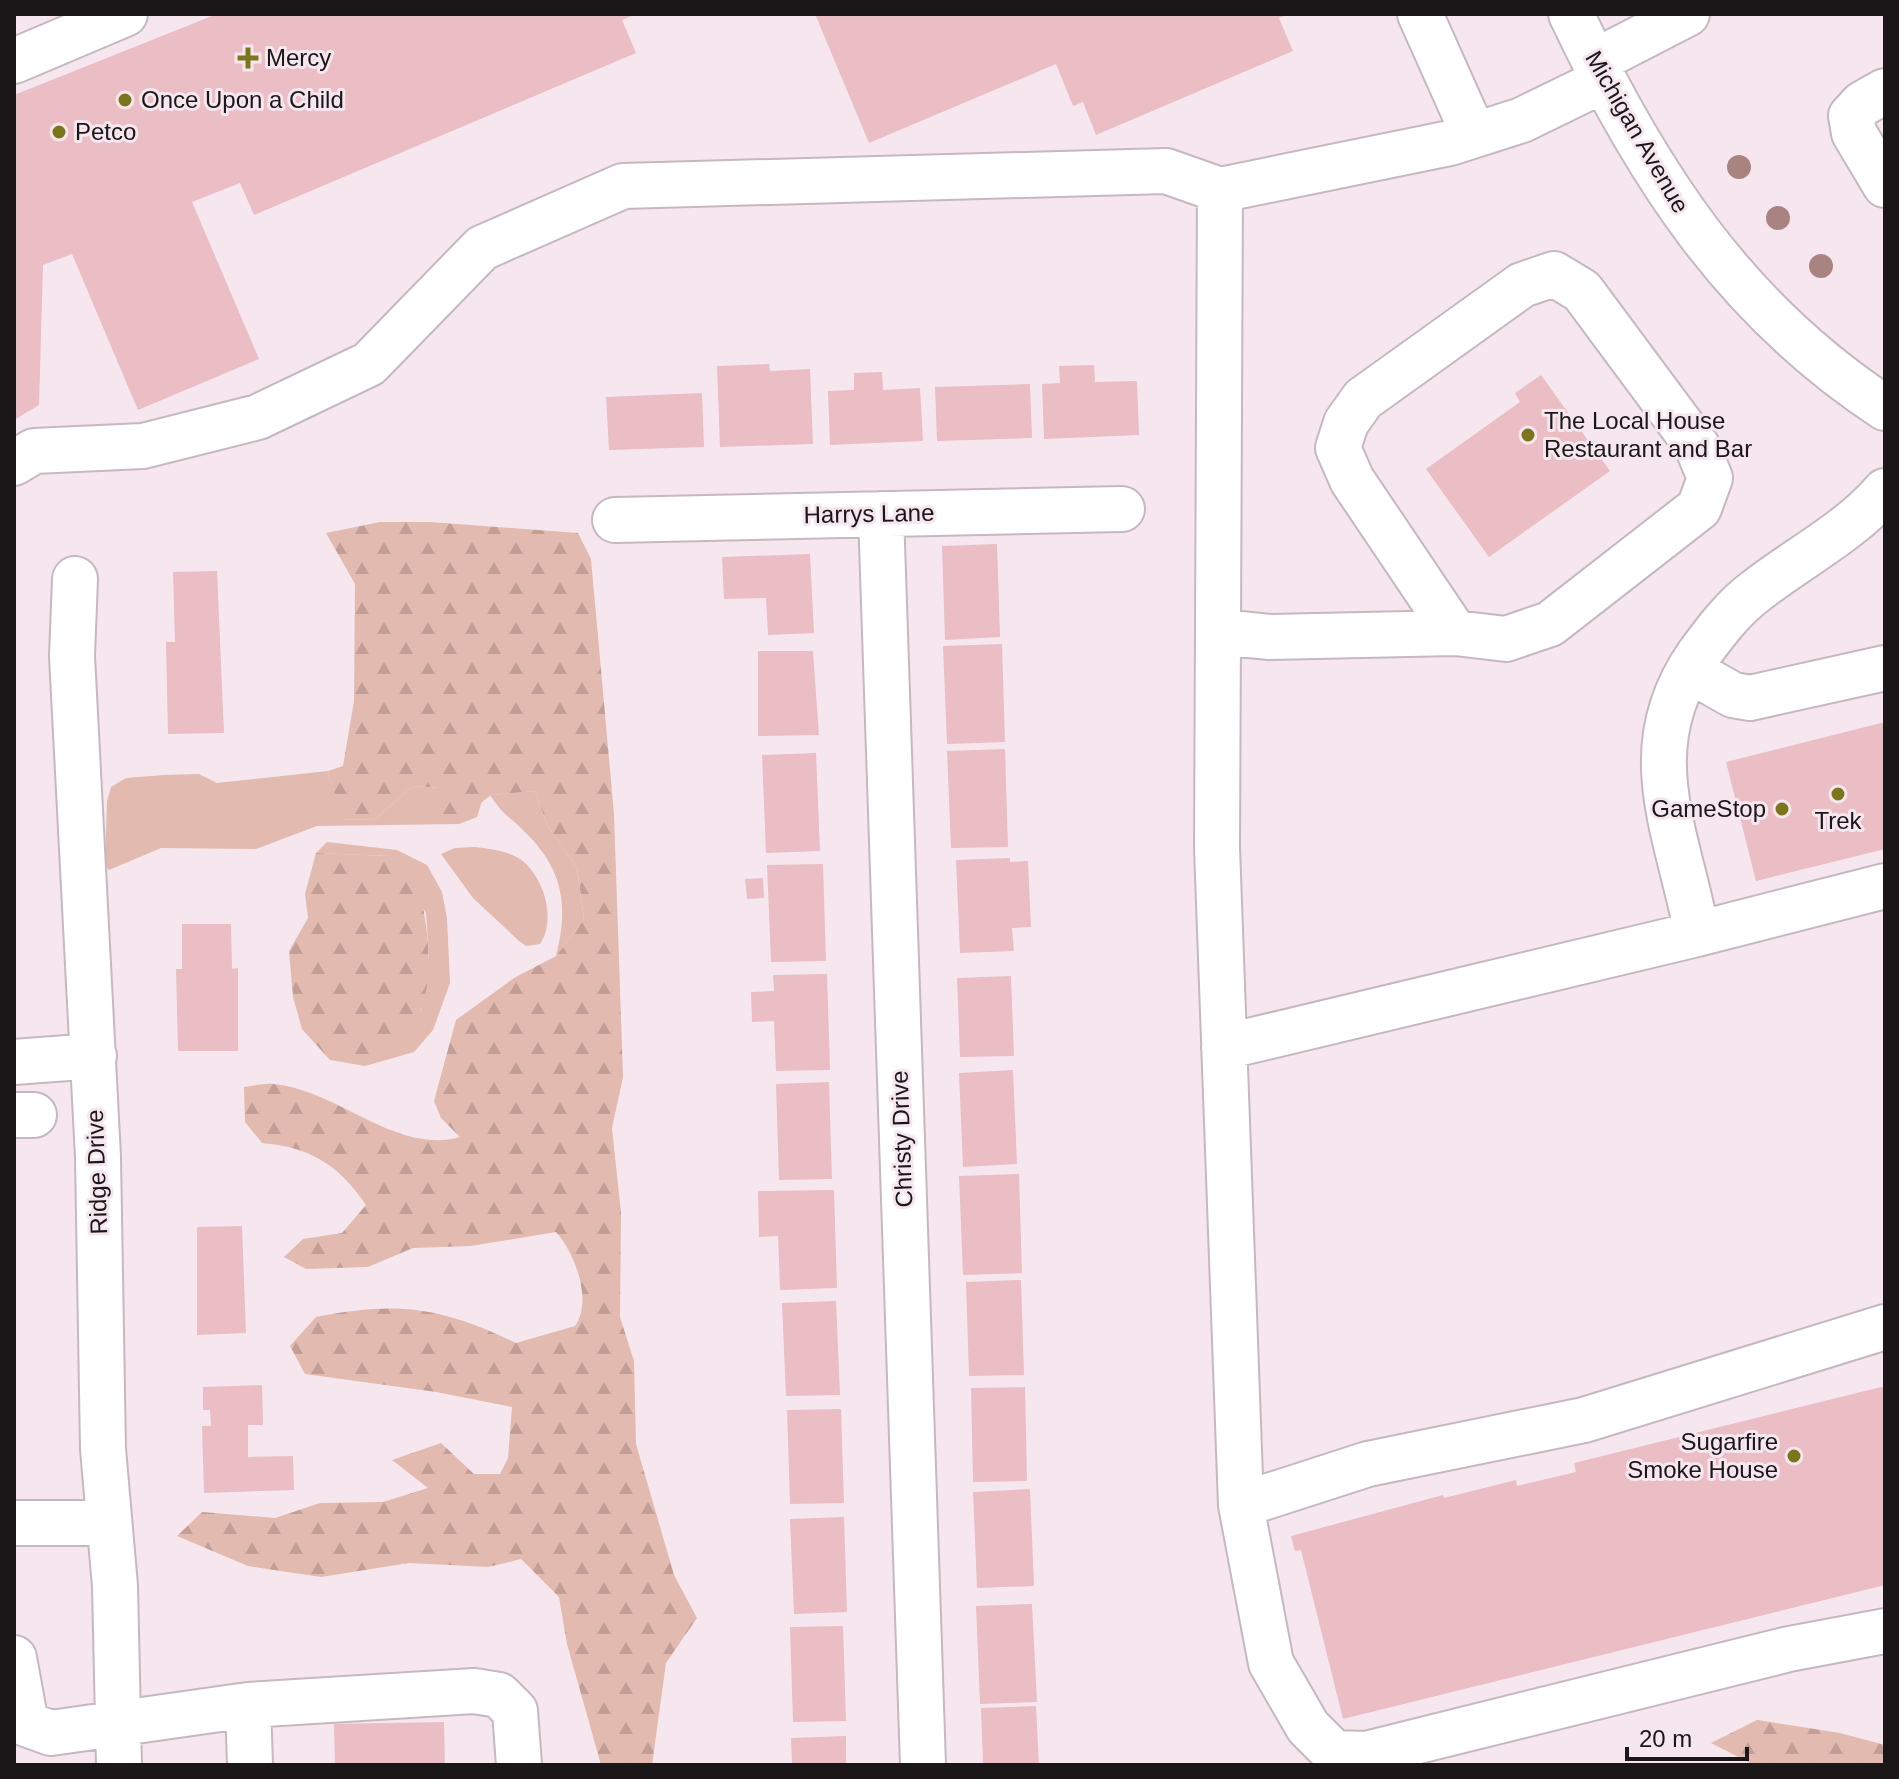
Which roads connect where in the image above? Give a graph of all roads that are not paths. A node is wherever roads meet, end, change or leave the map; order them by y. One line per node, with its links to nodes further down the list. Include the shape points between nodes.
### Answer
1 (125, 14): 5 (street)
2 (1420, 14): 8 (street)
3 (1571, 14): 6 (street, Michigan Avenue)
4 (1687, 14): 6 (street)
5 (14, 61)
6 (1599, 71): 8 (street, via 1522,120); 11 (street, Michigan Avenue, via 1665,190 1730,275 1803,348)
7 (1885, 91): 9 (street, via 1851,116 1854,133)
8 (1474, 135): 10 (street)
9 (1885, 185)
10 (1220, 190): 12 (street, via 1166,171 623,186 482,248 369,364 258,417 143,446 34,451); 18 (street)
11 (1885, 408)
12 (14, 463)
13 (1885, 491): 21 (street, via 1732,612)
14 (1122, 509): 15 (street, Harrys Lane)
15 (881, 514): 16 (street, Harrys Lane); 37 (street, Christy Drive)
16 (615, 520)
17 (75, 579): 25 (street, Ridge Drive, via 72,656)
18 (1220, 632): 19 (street, via 1270,637); 24 (street, via 1217,848)
19 (1455, 633): 19 (street, via 1506,639 1550,624 1699,508 1710,478 1697,446 1582,291 1554,274 1522,285 1363,399 1346,423 1338,448 1352,480)
20 (1885, 668): 21 (street, via 1750,698 1733,695)
21 (1689, 670): 23 (street, via 1665,727 1663,764 1667,806)
22 (1885, 886): 23 (street)
23 (1697, 934): 24 (street)
24 (1224, 1047): 28 (street)
25 (94, 1056): 26 (street); 30 (street, Ridge Drive)
26 (14, 1062)
27 (1885, 1327): 28 (street, via 1584,1420 1368,1464)
28 (1241, 1505): 31 (street, via 1271,1663 1308,1727 1334,1753 1366,1754 1789,1649)
29 (14, 1523): 30 (street)
30 (109, 1523): 34 (street, Ridge Drive)
31 (1885, 1631)
32 (14, 1658): 34 (street, via 26,1724)
33 (248, 1705): 34 (street); 35 (street); 36 (street, via 474,1691 499,1695 515,1711)
34 (119, 1745)
35 (250, 1765)
36 (519, 1765)
37 (923, 1765)

